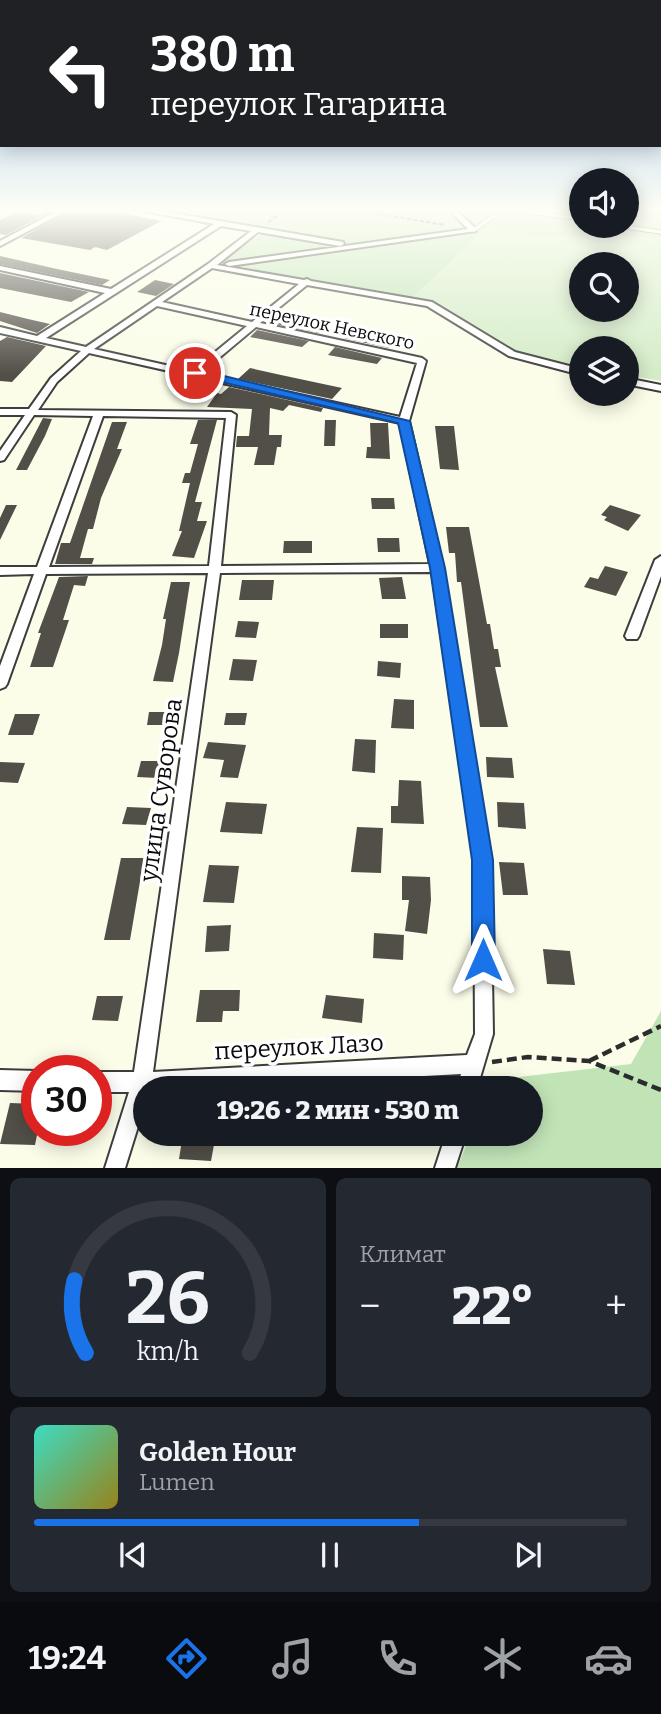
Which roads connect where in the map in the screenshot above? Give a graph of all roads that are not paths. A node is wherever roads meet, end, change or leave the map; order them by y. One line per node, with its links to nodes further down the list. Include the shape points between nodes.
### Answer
1 (154, 266): 6 (street)
2 (211, 266): 3 (street); 5 (street); 7 (street)
3 (214, 266)
4 (0, 268): 6 (street)
5 (307, 281): 8 (street); 12 (street, via 429,304 512,354)
6 (112, 292): 10 (street)
7 (154, 303): 8 (street, переулок Невского); 11 (street)
8 (254, 325): 13 (street); 19 (street, переулок Невского, via 422,361)
9 (0, 330): 10 (street)
10 (38, 339): 11 (street)
11 (88, 349): 13 (street); 17 (street, via 54,380)
12 (569, 369)
13 (195, 373): 19 (street)
14 (639, 384): 15 (street)
15 (661, 388)
16 (0, 412): 17 (street)
17 (29, 412): 18 (street); 20 (street)
18 (99, 413): 23 (street); 24 (street, улица Суворова, via 231,415)
19 (404, 421): 22 (street)
20 (0, 458)
21 (661, 560): 26 (street)
22 (437, 568): 24 (street); 28 (street, via 482,860)
23 (42, 569): 24 (street); 25 (street); 27 (street)
24 (215, 569): 30 (street, улица Суворова)
25 (0, 570)
26 (632, 636)
27 (0, 684)
28 (484, 1034): 29 (street)
29 (474, 1064): 31 (street, переулок Лазо); 32 (street)
30 (143, 1076)
31 (253, 1076)
32 (470, 1076)
33 (0, 1080): 34 (street)
34 (21, 1081)
35 (112, 1082): 36 (street, переулок Лазо)
36 (133, 1082)
37 (133, 1111): 39 (street, улица Суворова)
38 (452, 1146): 40 (street)
39 (115, 1168)
40 (444, 1168)

